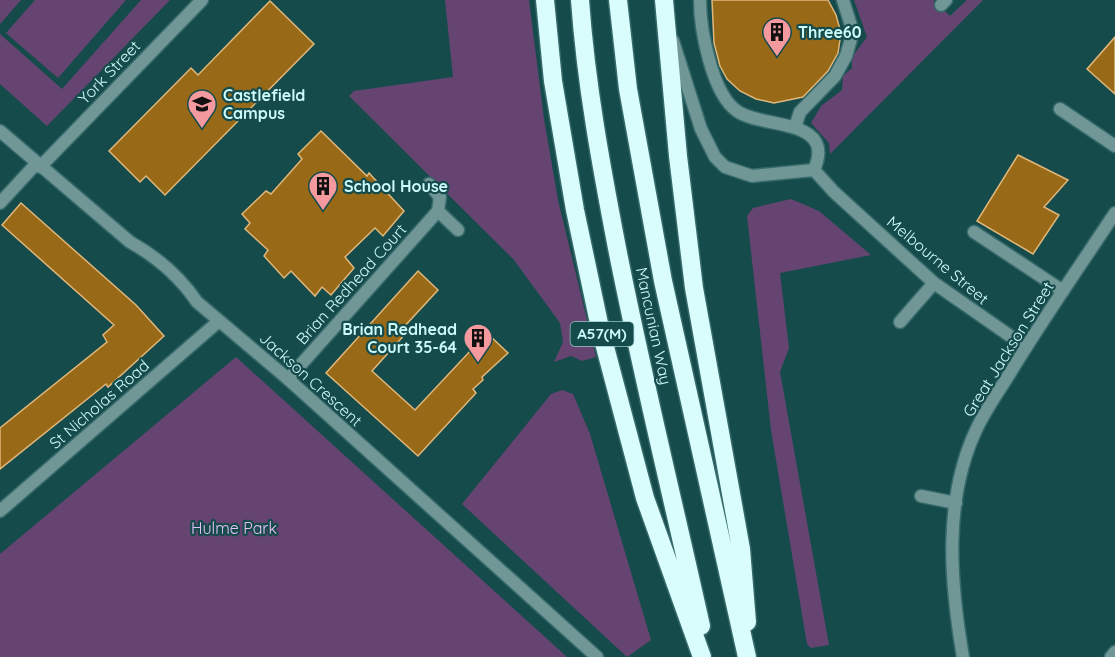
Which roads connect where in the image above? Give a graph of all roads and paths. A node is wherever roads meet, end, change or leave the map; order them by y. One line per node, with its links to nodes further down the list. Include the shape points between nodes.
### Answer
1 (202, 0): 12 (street, York Street)
2 (545, 0): 31 (highway, A57(M), via 553,81 600,328 645,498)
3 (580, 0): 32 (highway, Mancunian Way / A57(M), via 585,67 609,204)
4 (618, 0): 33 (highway, Mancunian Way, via 628,89 661,269)
5 (700, 0): 9 (street, via 717,86 724,98 736,111 749,117)
6 (843, 0): 9 (street, via 854,32 846,56 830,82 800,112)
7 (664, 7): 13 (street, via 701,129 715,157 725,167 752,176); 33 (highway, via 693,277 741,549)
8 (1060, 109): 11 (street)
9 (795, 127): 13 (street, via 816,144 819,158)
10 (0, 131): 12 (street, Jackson Crescent)
11 (1115, 146)
12 (38, 165): 15 (street, York Street); 22 (street, Jackson Crescent, via 130,242 151,253)
13 (814, 170): 20 (street, Melbourne Street)
14 (429, 184): 16 (street, via 440,197)
15 (0, 203)
16 (438, 211): 18 (street); 25 (street, Brian Redhead Court)
17 (1115, 213): 21 (street, Great Jackson Street)
18 (458, 230)
19 (974, 232): 21 (street)
20 (934, 283): 23 (street); 24 (street, Melbourne Street)
21 (1064, 291): 24 (street, Great Jackson Street)
22 (219, 321): 25 (street, Jackson Crescent); 28 (street, St Nicholas Road)
23 (900, 322)
24 (1026, 347): 27 (street, Great Jackson Street, via 977,428)
25 (288, 379): 30 (street, Jackson Crescent)
26 (921, 496): 27 (street)
27 (956, 503): 34 (street, Great Jackson Street, via 951,544 952,586)
28 (0, 511)
29 (1115, 652): 35 (street)
30 (597, 657)
31 (702, 657)
32 (708, 657)
33 (748, 657)
34 (963, 657)
35 (1111, 657)

